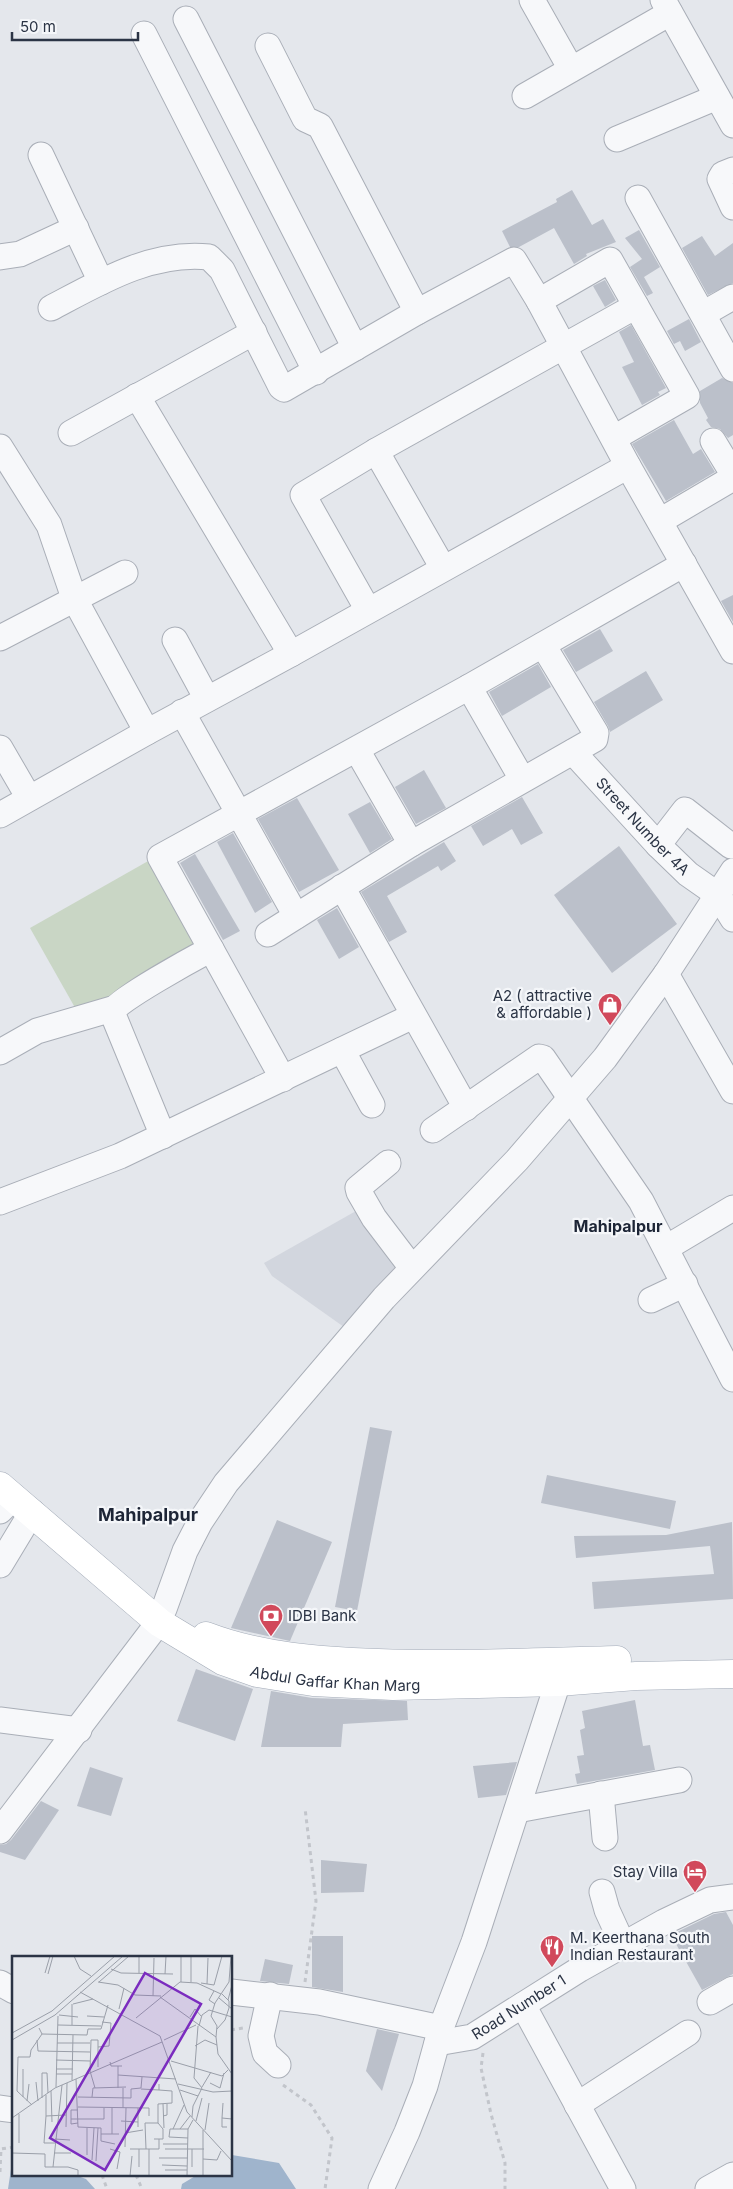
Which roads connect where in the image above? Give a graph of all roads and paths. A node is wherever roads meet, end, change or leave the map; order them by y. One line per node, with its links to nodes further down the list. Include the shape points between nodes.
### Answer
1 (532, 0): 6 (street)
2 (666, 6): 6 (street); 8 (street)
3 (186, 19): 26 (street)
4 (144, 34): 28 (street)
5 (268, 46): 22 (street, via 305,119 320,126)
6 (571, 69): 7 (street)
7 (525, 96)
8 (717, 97): 9 (street); 10 (street)
9 (733, 124)
10 (617, 139)
11 (41, 155): 15 (street)
12 (733, 170): 14 (street, via 720,179)
13 (638, 198): 23 (street)
14 (733, 207)
15 (76, 228): 16 (street, via 20,254); 17 (street)
16 (0, 257)
17 (101, 282): 21 (street); 24 (street, via 158,260 209,257 222,270)
18 (733, 297): 23 (street)
19 (539, 301): 20 (street, via 610,260); 22 (street, via 514,260); 25 (street)
20 (636, 306): 25 (street); 31 (street, via 687,396)
21 (51, 308)
22 (417, 312): 26 (street)
23 (703, 314): 27 (street)
24 (254, 332): 28 (street, via 283,389); 29 (street)
25 (565, 347): 31 (street); 34 (street)
26 (355, 348): 28 (street)
27 (733, 369)
28 (316, 372)
29 (137, 396): 30 (street); 49 (street)
30 (71, 433)
31 (614, 438): 35 (street)
32 (714, 441): 36 (street)
33 (0, 447): 37 (street)
34 (376, 451): 41 (street); 44 (street, via 303,496)
35 (628, 466): 39 (street); 41 (street)
36 (733, 474)
37 (8, 477): 43 (street, via 49,525)
38 (733, 478): 39 (street)
39 (660, 522): 40 (street)
40 (684, 564): 47 (street); 48 (street)
41 (443, 568): 44 (street)
42 (125, 573): 43 (street)
43 (74, 598): 45 (street); 53 (street)
44 (368, 610): 49 (street)
45 (0, 638)
46 (175, 640): 51 (street)
47 (543, 645): 50 (street); 56 (street, via 597,735)
48 (733, 651)
49 (291, 654): 51 (street)
50 (469, 688): 55 (street); 57 (street)
51 (207, 699): 52 (street)
52 (182, 712): 53 (street); 60 (street)
53 (147, 732): 58 (street)
54 (0, 748): 58 (street)
55 (357, 750): 60 (street); 61 (street)
56 (573, 752): 57 (street); 62 (street, Street Number 4A)
57 (522, 779): 61 (street)
58 (28, 798): 59 (street)
59 (0, 815)
60 (239, 815): 67 (street); 70 (street, via 160,857)
61 (411, 844): 65 (street)
62 (658, 845): 63 (street, via 685,810); 66 (street, Street Number 4A, via 688,874)
63 (732, 846)
64 (733, 871): 66 (street)
65 (342, 887): 67 (street); 73 (street)
66 (718, 895): 68 (street); 71 (street)
67 (296, 916): 69 (street)
68 (733, 919)
69 (268, 934)
70 (211, 949): 72 (street); 76 (street)
71 (666, 974): 77 (street); 78 (street, via 605,1058)
72 (112, 1009): 75 (street, via 37,1031); 82 (street)
73 (413, 1016): 74 (street); 80 (street)
74 (342, 1050): 76 (street); 79 (street)
75 (0, 1052)
76 (283, 1079): 82 (street)
77 (733, 1091)
78 (570, 1099): 80 (street, via 541,1056); 86 (street, via 641,1202); 87 (street, via 517,1160)
79 (372, 1105)
80 (466, 1108): 81 (street)
81 (433, 1130)
82 (163, 1136): 84 (street)
83 (388, 1163): 87 (street, via 358,1188 374,1218)
84 (0, 1202)
85 (733, 1208): 86 (street)
86 (666, 1248): 88 (street)
87 (412, 1268): 94 (street, via 332,1356 212,1502 185,1551)
88 (685, 1284): 89 (street); 90 (street)
89 (651, 1300)
90 (733, 1379)
91 (0, 1472): 94 (main road, Abdul Gaffar Khan Marg)
92 (12, 1502): 93 (street); 94 (main road, Abdul Gaffar Khan Marg)
93 (0, 1565)
94 (161, 1616): 95 (main road, Abdul Gaffar Khan Marg, via 220,1641 258,1652 300,1658 439,1665); 97 (main road, Abdul Gaffar Khan Marg, via 223,1661 287,1679 393,1686); 99 (street)
95 (733, 1658)
96 (733, 1674): 97 (main road, Abdul Gaffar Khan Marg)
97 (558, 1682): 103 (street)
98 (0, 1720): 99 (street)
99 (79, 1730): 104 (street)
100 (679, 1780): 101 (street)
101 (601, 1794): 103 (street); 105 (street)
102 (305, 1808): 114 (path, via 316,1901)
103 (517, 1810): 121 (street)
104 (0, 1831)
105 (605, 1838)
106 (602, 1892): 108 (street)
107 (733, 1897): 108 (street, Road Number 1, via 710,1900)
108 (623, 1945): 116 (street, Road Number 1)
109 (0, 1983): 111 (street)
110 (733, 1989): 115 (street)
111 (12, 1990)
112 (232, 1992): 113 (street)
113 (270, 1995): 114 (street); 122 (street, via 261,2036 265,2053)
114 (302, 2000): 121 (street, via 348,2007)
115 (710, 2002)
116 (523, 2005): 117 (street, Road Number 1); 123 (street)
117 (492, 2025): 121 (street, Road Number 1, via 462,2040); 133 (path, via 481,2068 505,2163)
118 (247, 2028): 119 (path)
119 (232, 2030)
120 (688, 2033): 123 (street)
121 (439, 2036): 132 (street, via 417,2109)
122 (279, 2074): 131 (path, via 311,2105 332,2138)
123 (577, 2105): 134 (street)
124 (12, 2146): 125 (path, via 1,2149)
125 (0, 2172)
126 (733, 2175): 135 (street)
127 (102, 2176): 129 (path)
128 (136, 2176): 130 (path)
129 (107, 2189)
130 (142, 2189)
131 (325, 2189)
132 (381, 2189)
133 (505, 2189)
134 (623, 2189)
135 (708, 2189)

